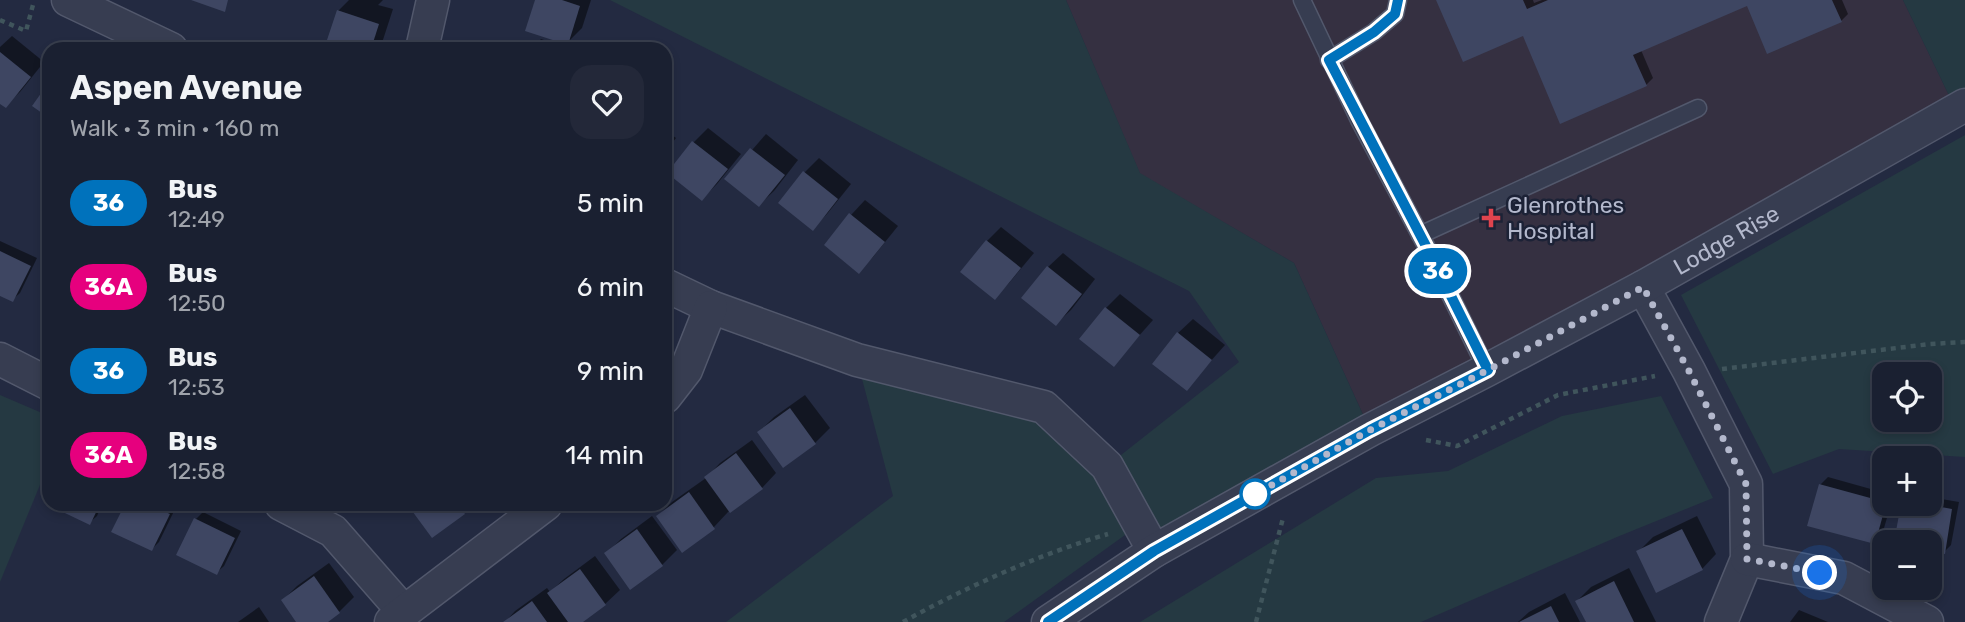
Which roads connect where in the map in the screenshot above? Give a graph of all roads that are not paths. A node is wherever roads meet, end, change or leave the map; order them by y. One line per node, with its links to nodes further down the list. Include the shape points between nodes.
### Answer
1 (433, 0): 6 (street)
2 (1302, 0): 7 (lane)
3 (1398, 0): 7 (lane, via 1395,14)
4 (84, 4): 5 (street)
5 (157, 42)
6 (424, 42)
7 (1329, 60): 10 (lane)
8 (1965, 105): 11 (street, Lodge Rise)
9 (1698, 107): 10 (lane)
10 (1420, 234): 15 (lane)
11 (1643, 287): 15 (street, Lodge Rise); 21 (street, via 1746,484)
12 (672, 288): 13 (street)
13 (711, 307): 17 (street, via 685,370); 20 (street, via 857,360 1044,407 1107,467)
14 (0, 359): 16 (street)
15 (1488, 370): 20 (street, Lodge Rise, via 1294,472)
16 (42, 380)
17 (672, 388)
18 (294, 511): 22 (street, via 333,531)
19 (537, 511): 22 (street)
20 (1147, 538): 23 (street, Lodge Rise)
21 (1747, 559): 24 (street); 25 (street, via 1844,578)
22 (398, 617)
23 (1048, 622)
24 (1721, 622)
25 (1927, 622)

